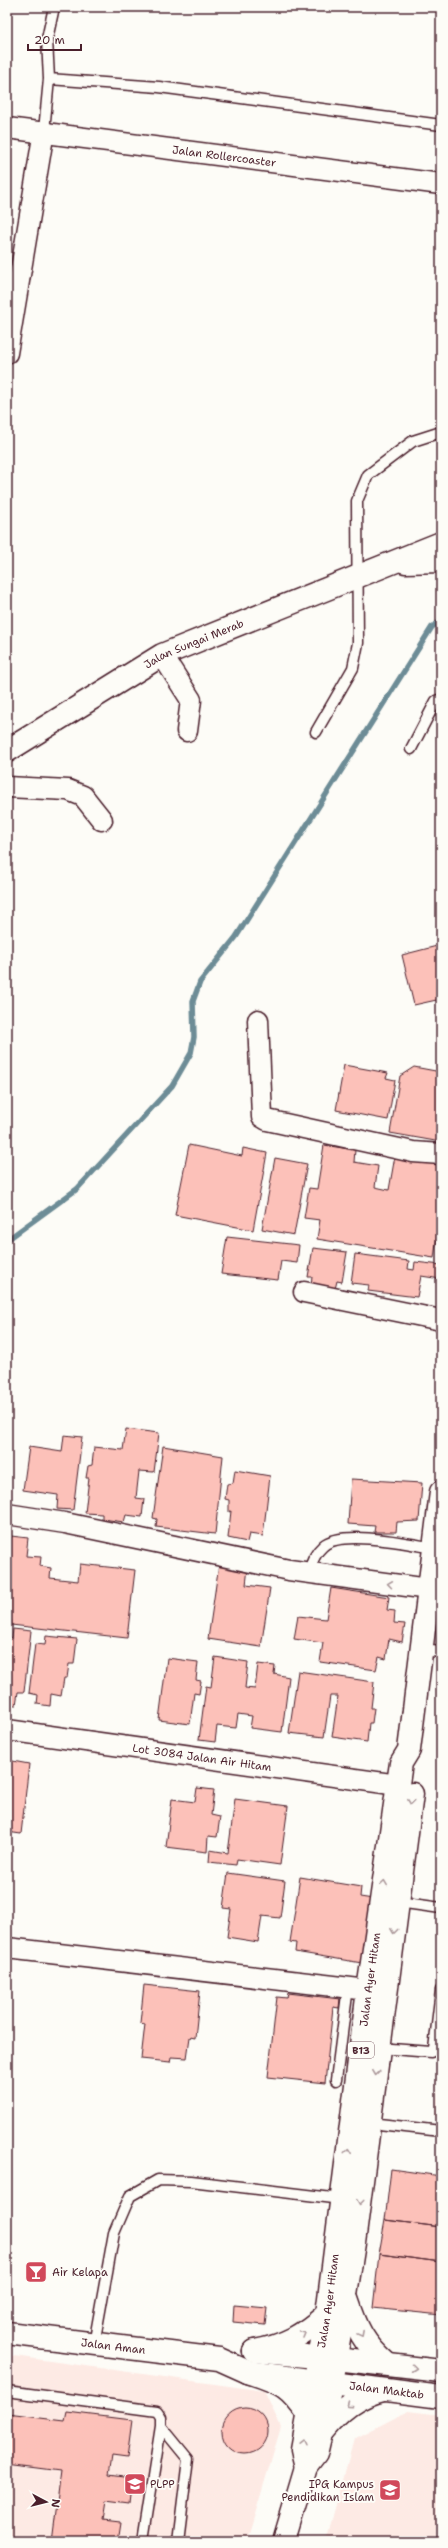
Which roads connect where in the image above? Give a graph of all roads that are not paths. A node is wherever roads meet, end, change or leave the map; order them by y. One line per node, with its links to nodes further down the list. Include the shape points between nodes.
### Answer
1 (54, 7): 2 (lane, via 47,39)
2 (49, 79): 3 (lane, via 159,87); 5 (lane)
3 (441, 125)
4 (7, 128): 5 (street, Jalan Rollercoaster)
5 (44, 131): 6 (street, Jalan Rollercoaster); 7 (street)
6 (441, 184)
7 (10, 304): 8 (street)
8 (7, 353)
9 (441, 432): 13 (lane, via 413,441 368,474 356,501)
10 (441, 543): 12 (main road, Jalan Sungai Merab)
11 (441, 561): 12 (main road, Jalan Sungai Merab)
12 (394, 562): 13 (main road, Jalan Sungai Merab)
13 (357, 575): 14 (main road, Jalan Sungai Merab); 17 (lane, via 358,643 353,668)
14 (162, 654): 16 (street, via 191,700); 19 (main road, Jalan Sungai Merab)
15 (441, 699): 18 (lane, via 436,701)
16 (187, 731)
17 (316, 732)
18 (411, 749)
19 (7, 751)
20 (7, 787): 21 (street, via 68,790 83,796)
21 (102, 820)
22 (258, 1020): 23 (street, via 262,1117 413,1152)
23 (441, 1154)
24 (304, 1292): 25 (street)
25 (441, 1320)
26 (441, 1492): 28 (main road, Jalan Ayer Hitam / B13)
27 (7, 1514): 29 (street, via 65,1522)
28 (436, 1556): 29 (lane, via 381,1540 338,1539 323,1545 313,1558); 30 (main road, Jalan Ayer Hitam / B13)
29 (308, 1573): 30 (street, one-way to 29)
30 (432, 1596): 31 (main road, Jalan Ayer Hitam / B13)
31 (431, 1651): 33 (main road, Jalan Ayer Hitam / B13)
32 (7, 1730): 34 (street, Lot 3084 Jalan Air Hitam)
33 (409, 1750): 34 (main road, Jalan Ayer Hitam / B13, via 401,1763); 35 (main road, one-way to 35, via 415,1765)
34 (398, 1786): 38 (main road, Jalan Ayer Hitam / B13, one-way to 34)
35 (398, 1902): 36 (lane); 40 (main road, one-way to 40)
36 (441, 1908)
37 (7, 1948): 38 (street)
38 (358, 1989): 41 (lane); 44 (main road, Jalan Ayer Hitam / B13, one-way to 38)
39 (441, 1990): 40 (lane, via 434,2050 431,2052)
40 (379, 2048): 42 (main road, one-way to 42)
41 (336, 2080)
42 (370, 2123): 43 (lane); 45 (main road, one-way to 45)
43 (441, 2131)
44 (341, 2199): 46 (main road, Jalan Ayer Hitam / B13); 48 (lane, via 191,2181 158,2180 130,2196 114,2233)
45 (346, 2298): 51 (main road); 52 (main road, one-way to 52, via 369,2349)
46 (327, 2314): 49 (main road, one-way to 46, via 278,2347 307,2332); 51 (main road, Jalan Ayer Hitam / B13)
47 (7, 2333): 48 (main road, Jalan Aman)
48 (94, 2344): 50 (main road, Jalan Aman)
49 (254, 2351): 50 (main road, Jalan Aman); 51 (main road, Jalan Aman)
50 (219, 2359): 54 (main road, Jalan Aman)
51 (328, 2359): 52 (main road); 55 (main road)
52 (387, 2364): 53 (main road, one-way to 53)
53 (441, 2371)
54 (248, 2372): 55 (main road, Jalan Aman); 59 (main road, via 290,2390)
55 (324, 2382): 56 (main road, Jalan Maktab); 59 (main road)
56 (384, 2390): 58 (main road, Jalan Maktab); 59 (main road, one-way to 59, via 367,2393)
57 (7, 2391): 60 (lane, via 157,2410 161,2417)
58 (441, 2397)
59 (315, 2424): 63 (main road, via 316,2454 306,2467)
60 (161, 2426): 61 (lane); 62 (lane, via 188,2459)
61 (144, 2541)
62 (178, 2541)
63 (284, 2541)

